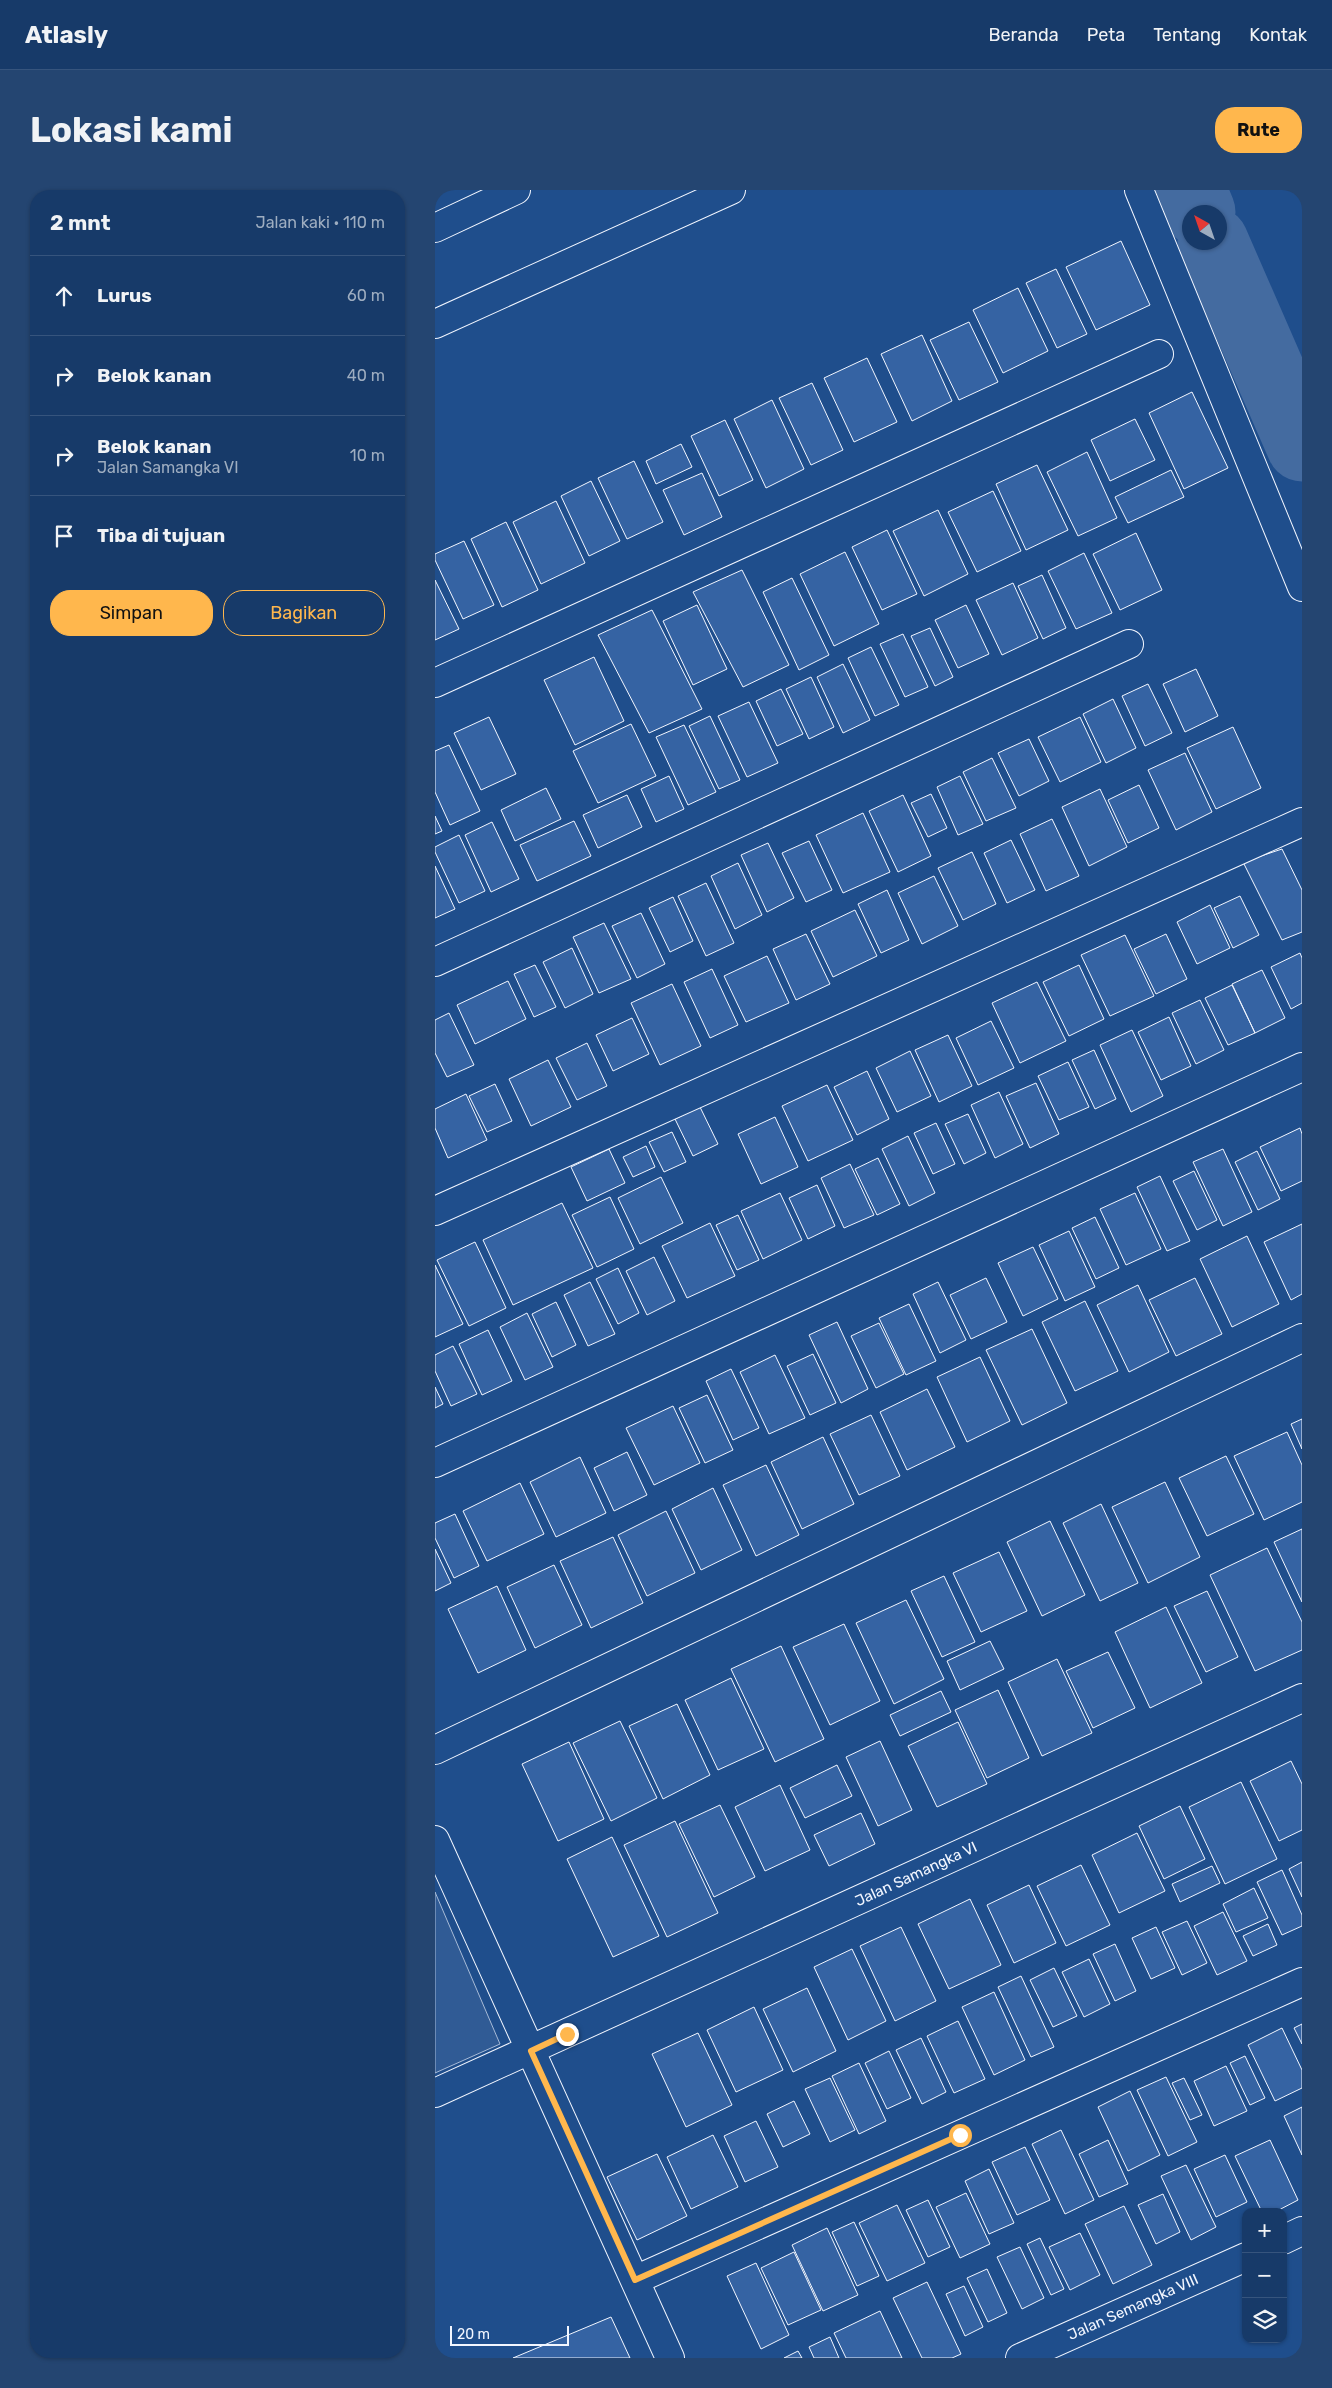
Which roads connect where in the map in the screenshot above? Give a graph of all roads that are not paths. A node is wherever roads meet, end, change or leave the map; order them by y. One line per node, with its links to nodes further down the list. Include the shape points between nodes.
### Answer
1 (516, 190): 4 (street)
2 (731, 190): 5 (street)
3 (1139, 190): 7 (street)
4 (435, 228)
5 (435, 324)
6 (1159, 354): 9 (street)
7 (1302, 586)
8 (1129, 644): 11 (street)
9 (435, 683)
10 (1302, 822): 13 (street)
11 (435, 962)
12 (1302, 1067): 15 (street)
13 (435, 1211)
14 (1302, 1338): 17 (street)
15 (435, 1463)
16 (1302, 1698): 20 (street, Jalan Samangka VI)
17 (435, 1750)
18 (435, 1840): 20 (street)
19 (1302, 1982): 25 (street)
20 (531, 2051): 21 (street, Jalan Samangka VI); 25 (street)
21 (435, 2093)
22 (1302, 2231): 23 (street)
23 (1287, 2238)
24 (1242, 2259): 27 (street, Jalan Semangka VIII)
25 (635, 2280): 26 (street)
26 (671, 2358)
27 (1020, 2358)

